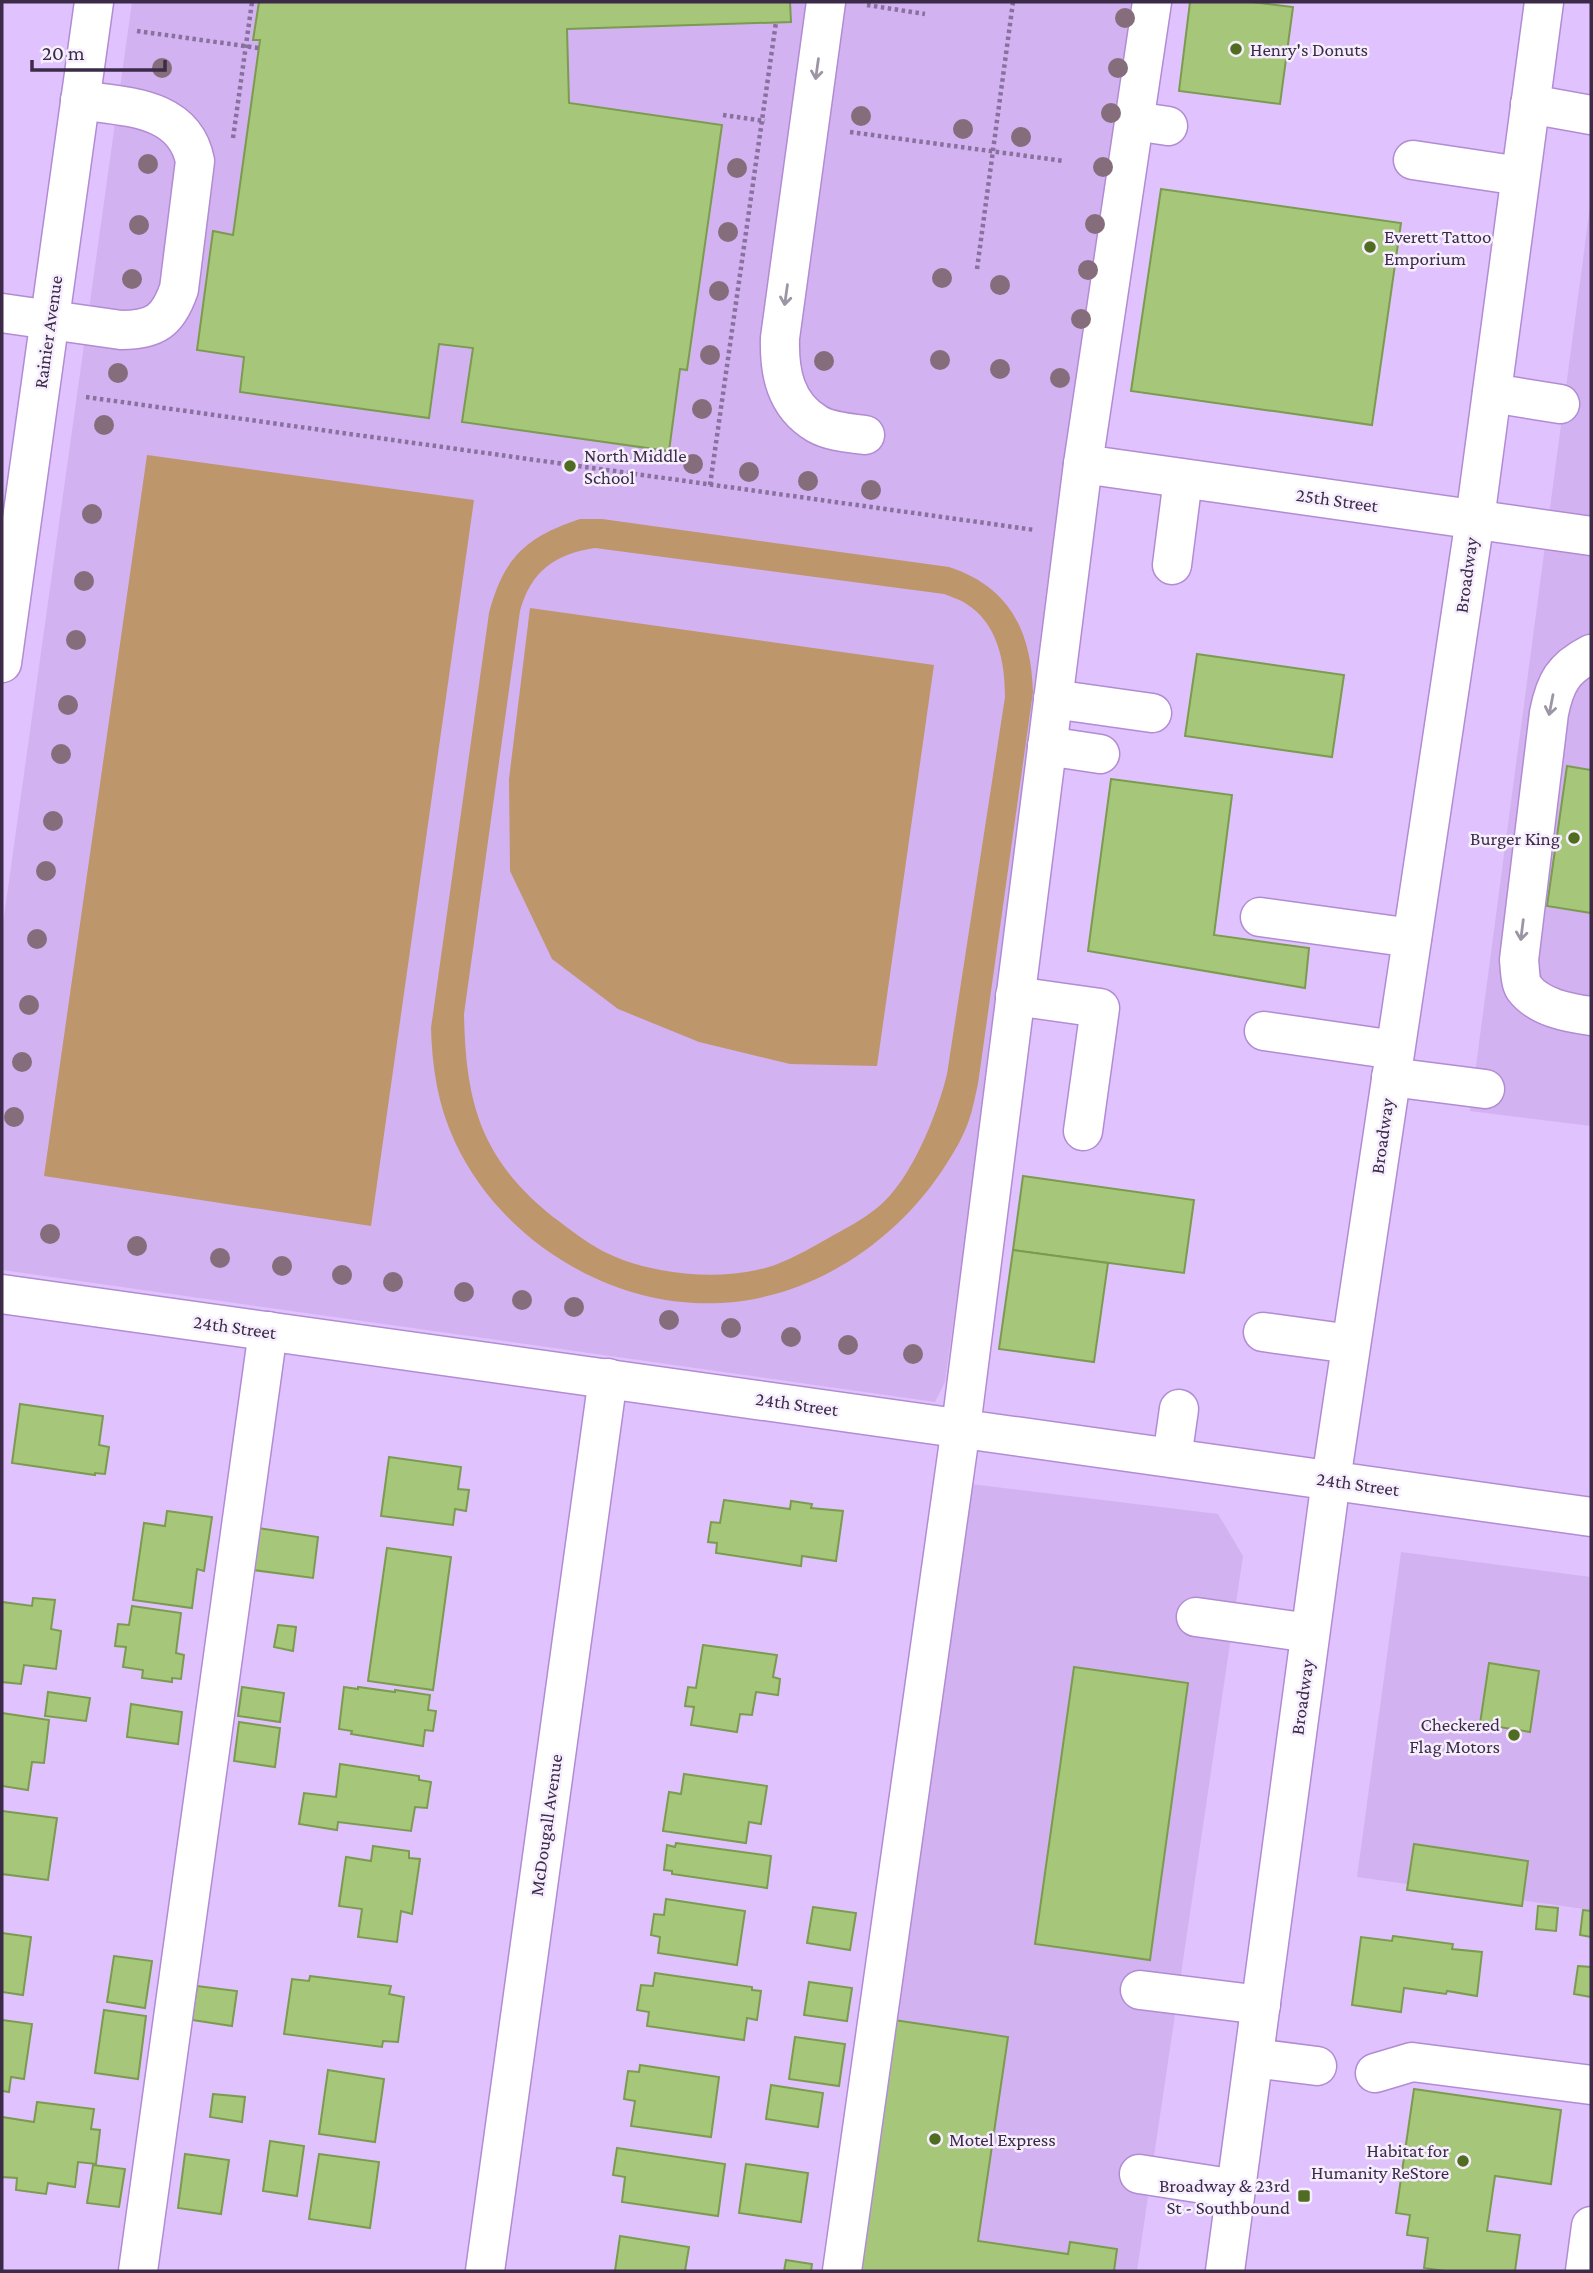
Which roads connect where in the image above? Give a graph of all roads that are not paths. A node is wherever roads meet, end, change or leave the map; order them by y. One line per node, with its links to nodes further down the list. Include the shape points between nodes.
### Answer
1 (94, 2): 5 (street, Rainier Avenue)
2 (1152, 2): 15 (street, via 1151,124)
3 (1544, 2): 6 (street, Broadway)
4 (841, 3): 14 (street, one-way to 14, via 809,127 779,364 796,404 817,424)
5 (80, 100): 11 (street, Rainier Avenue); 11 (street, via 157,115 178,127 192,145 195,161 178,289 172,309 159,322 139,330)
6 (1530, 104): 7 (street); 9 (street, Broadway)
7 (1591, 115)
8 (1413, 160): 9 (street)
9 (1520, 176): 12 (street, Broadway)
10 (2, 313): 11 (street)
11 (50, 320): 21 (street, Rainier Avenue)
12 (1492, 393): 13 (street); 17 (street, Broadway)
13 (1560, 404)
14 (865, 435)
15 (1083, 464): 16 (street, 25th Street); 22 (street)
16 (1184, 479): 17 (street, 25th Street); 19 (street)
17 (1475, 519): 18 (street, 25th Street); 27 (street, Broadway)
18 (1591, 536)
19 (1172, 565)
20 (1591, 654): 29 (street, one-way to 29, via 1571,665 1555,687 1519,960 1523,987 1542,1003)
21 (2, 663)
22 (1053, 699): 23 (street); 24 (street)
23 (1152, 713)
24 (1047, 746): 25 (street); 28 (street)
25 (1100, 754)
26 (1261, 917): 27 (street)
27 (1412, 938): 31 (street, Broadway)
28 (1015, 996): 33 (street, via 1100,1008); 40 (street)
29 (1591, 1016)
30 (1264, 1031): 31 (street)
31 (1393, 1063): 32 (street); 37 (street, Broadway)
32 (1485, 1089)
33 (1083, 1130)
34 (2, 1294): 35 (street, 24th Street)
35 (268, 1331): 38 (street, 24th Street); 55 (street)
36 (1263, 1332): 37 (street)
37 (1351, 1344): 42 (street, Broadway)
38 (608, 1378): 40 (street, 24th Street); 56 (street, McDougall Avenue)
39 (1179, 1409): 41 (street)
40 (961, 1427): 41 (street, 24th Street); 57 (street)
41 (1172, 1458): 42 (street, 24th Street)
42 (1331, 1480): 43 (street, 24th Street); 45 (street, Broadway)
43 (1591, 1517)
44 (1196, 1618): 45 (street)
45 (1310, 1633): 47 (street, Broadway)
46 (1140, 1990): 47 (street)
47 (1261, 2005): 48 (street, Broadway)
48 (1254, 2058): 49 (street); 53 (street, Broadway)
49 (1317, 2066)
50 (1375, 2073): 51 (street, via 1412,2062)
51 (1591, 2085)
52 (1139, 2174): 53 (street)
53 (1236, 2189): 58 (street, Broadway)
54 (1591, 2225): 59 (street)
55 (138, 2271)
56 (485, 2271)
57 (842, 2271)
58 (1226, 2271)
59 (1585, 2271)

